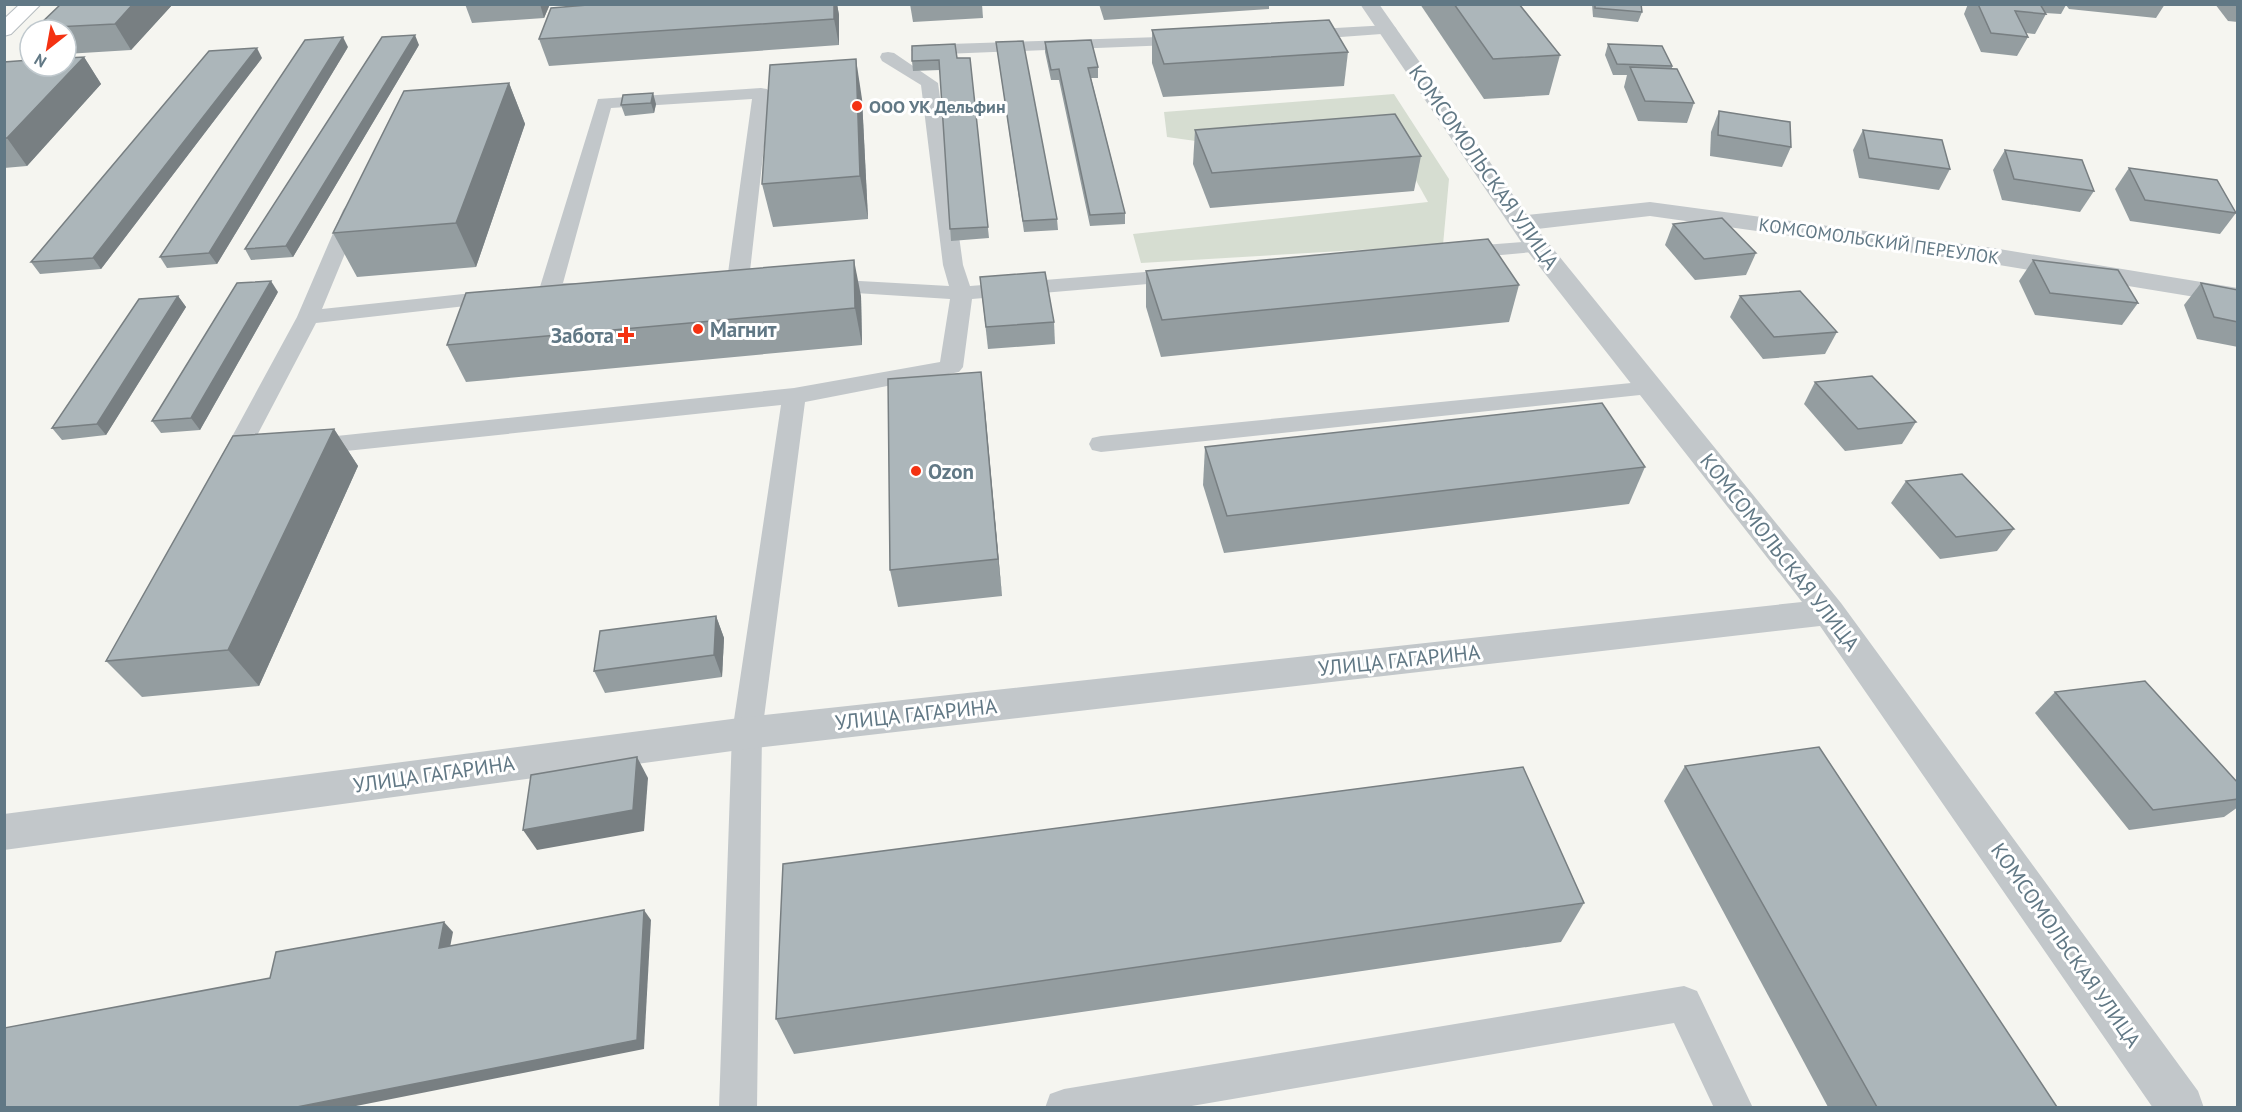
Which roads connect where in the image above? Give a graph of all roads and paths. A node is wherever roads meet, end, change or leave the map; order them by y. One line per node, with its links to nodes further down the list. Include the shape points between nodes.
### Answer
1 (32, 4): 3 (street)
2 (1369, 4): 4 (street, КОМСОМОЛЬСКАЯ УЛИЦА)
3 (4, 30)
4 (1389, 30): 5 (lane); 10 (street, КОМСОМОЛЬСКАЯ УЛИЦА)
5 (1284, 36)
6 (1203, 40): 7 (lane)
7 (914, 50)
8 (888, 57): 19 (lane, via 929,83 953,265)
9 (362, 190): 21 (lane)
10 (1528, 235): 11 (lane); 20 (street, КОМСОМОЛЬСКИЙ ПЕРЕУЛОК, via 1650,209 1994,256); 22 (street, КОМСОМОЛЬСКАЯ УЛИЦА)
11 (1443, 254)
12 (1209, 273): 19 (lane)
13 (738, 280): 14 (lane); 15 (lane); 18 (lane, via 760,93 604,103)
14 (714, 281)
15 (761, 281)
16 (808, 284): 19 (lane)
17 (597, 288): 18 (lane)
18 (550, 290): 21 (lane)
19 (962, 293): 23 (lane, via 951,367)
20 (2238, 296)
21 (308, 317): 23 (lane, via 234,455)
22 (1651, 388): 24 (lane); 25 (street, КОМСОМОЛЬСКАЯ УЛИЦА)
23 (794, 396): 26 (lane)
24 (1101, 444)
25 (1829, 612): 26 (street, УЛИЦА ГАГАРИНА); 31 (street, КОМСОМОЛЬСКАЯ УЛИЦА)
26 (747, 733): 27 (street, УЛИЦА ГАГАРИНА); 28 (lane)
27 (4, 832)
28 (738, 1107)
29 (1064, 1107): 30 (lane, via 1683,1004)
30 (1734, 1107)
31 (2181, 1107)

